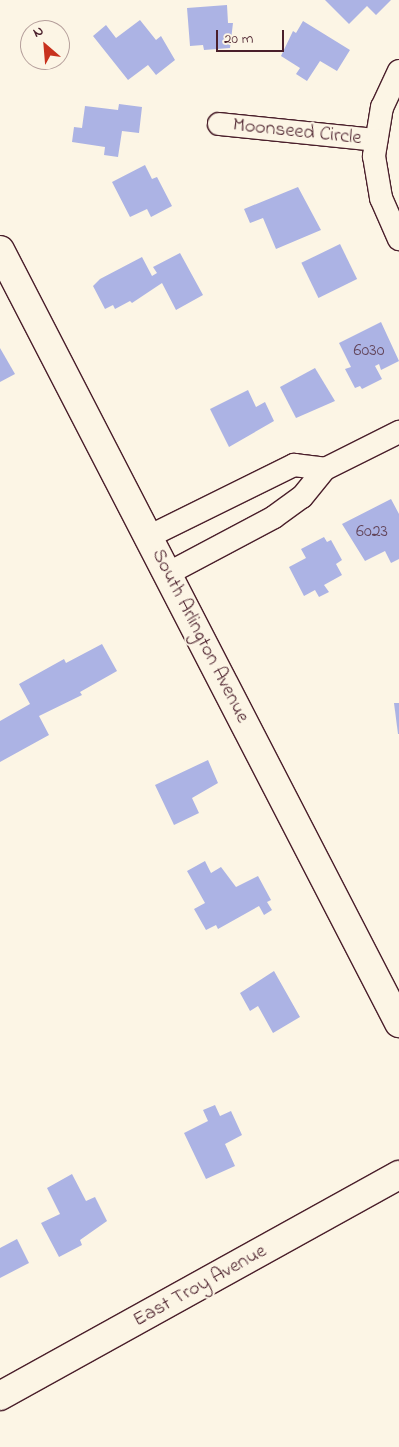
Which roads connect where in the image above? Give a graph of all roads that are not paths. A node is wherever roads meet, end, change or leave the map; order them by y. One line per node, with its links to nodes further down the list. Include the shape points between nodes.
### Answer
1 (399, 71): 3 (street, via 382,107)
2 (219, 124): 3 (street, Moonseed Circle)
3 (376, 140): 4 (street, via 377,181 387,215)
4 (399, 239)
5 (0, 250): 8 (main road, South Arlington Avenue)
6 (399, 432): 7 (street)
7 (325, 469): 8 (street, via 294,465); 9 (street, via 302,497 274,518)
8 (148, 537): 9 (main road, South Arlington Avenue)
9 (167, 574): 10 (main road, South Arlington Avenue)
10 (399, 1023)
11 (399, 1175): 12 (main road, East Troy Avenue)
12 (0, 1396)

